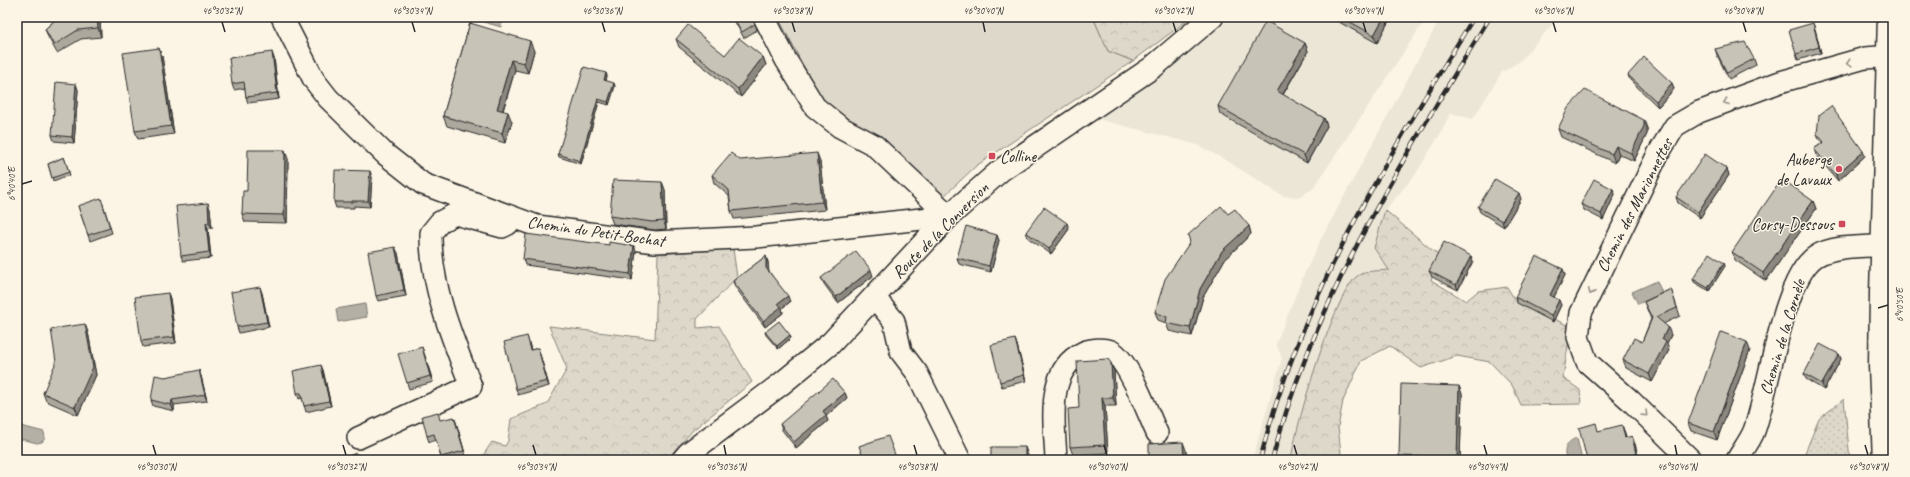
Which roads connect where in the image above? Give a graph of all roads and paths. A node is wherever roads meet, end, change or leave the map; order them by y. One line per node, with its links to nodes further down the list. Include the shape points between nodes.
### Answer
1 (282, 17): 7 (street, Chemin du Petit-Bochat, via 314,80 333,104 385,154 423,184)
2 (764, 17): 6 (street, via 786,60 815,107 840,127 874,145)
3 (1212, 17): 6 (main road, Route de la Conversion, via 1153,67 1001,170)
4 (1889, 17): 5 (main road)
5 (1890, 57): 8 (main road); 15 (street, Chemin des Marionnettes, one-way to 15, via 1865,58 1780,82 1699,112 1675,126 1658,154 1581,313 1578,337 1587,362)
6 (949, 216): 7 (street, Chemin du Petit-Bochat, via 756,237 655,242 537,226); 9 (main road, Route de la Conversion)
7 (516, 219): 11 (street, via 502,228 455,214 440,222 430,233 437,283 447,321 471,386)
8 (1887, 245): 16 (street, Chemin de la Cornèle, via 1834,250 1815,257 1805,267 1795,284 1784,318 1753,431); 17 (main road, via 1880,366)
9 (875, 298): 12 (main road, Route de la Conversion, via 831,343); 13 (street, via 894,321 901,352 917,373)
10 (1157, 433): 14 (street, via 1127,368 1112,351 1086,351 1066,366 1057,386 1054,398)
11 (358, 438)
12 (689, 458)
13 (960, 460)
14 (1056, 460)
15 (1691, 460)
16 (1737, 460)
17 (1884, 460)

